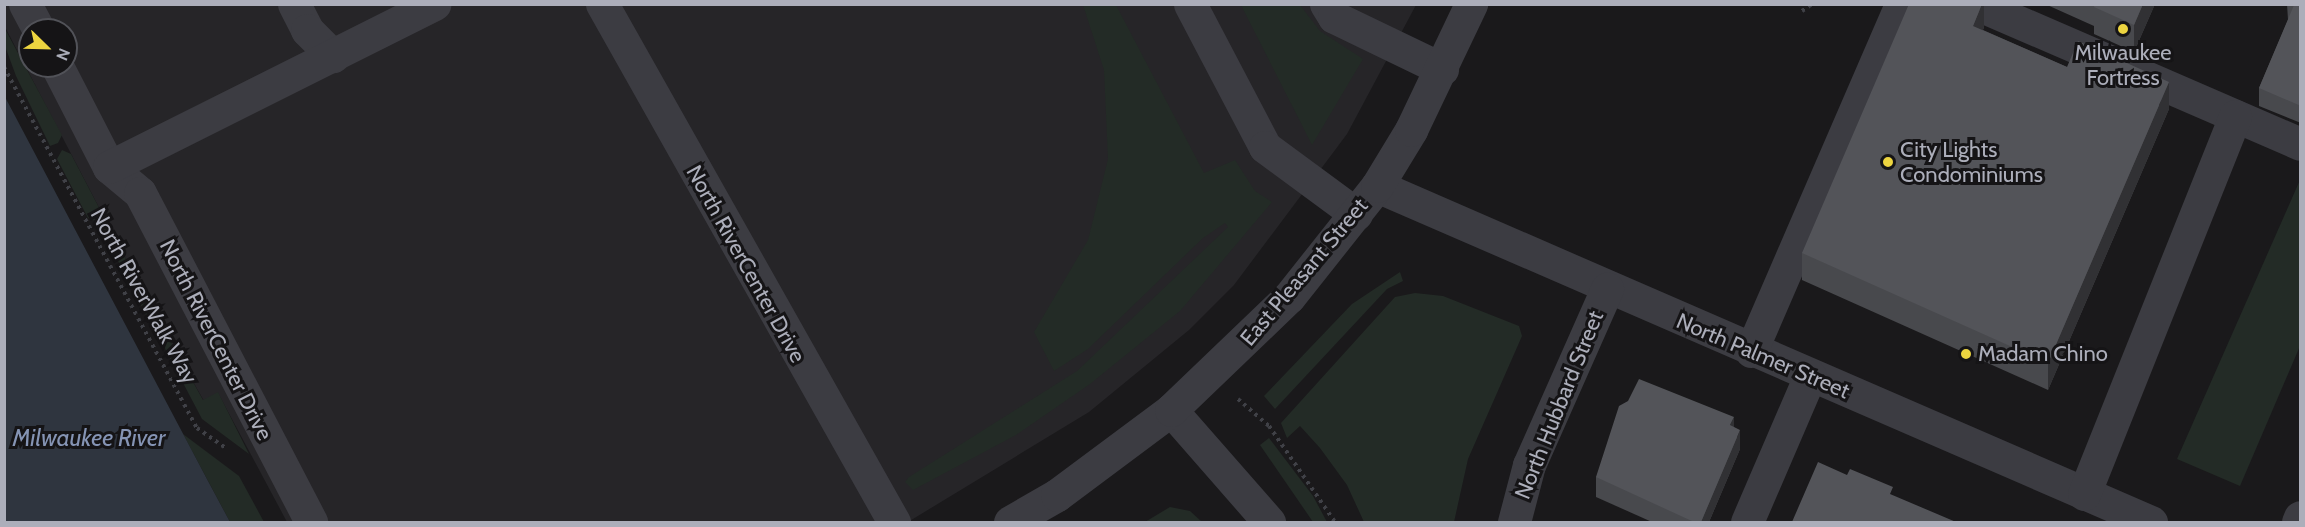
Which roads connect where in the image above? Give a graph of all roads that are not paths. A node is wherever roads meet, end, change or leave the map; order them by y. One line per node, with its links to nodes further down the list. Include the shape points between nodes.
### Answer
1 (25, 4): 10 (street)
2 (294, 4): 11 (street, via 307,30)
3 (435, 4): 11 (street)
4 (602, 4): 26 (street, North RiverCenter Drive)
5 (1190, 4): 18 (street, via 1265,147)
6 (1326, 4): 12 (street, via 1335,17)
7 (1471, 4): 12 (street, East Pleasant Street)
8 (1901, 4): 20 (street)
9 (1977, 4): 14 (street)
10 (33, 18)
11 (333, 56): 16 (street)
12 (1442, 69): 17 (street, East Pleasant Street)
13 (63, 78): 16 (street, North RiverCenter Drive)
14 (2235, 116): 15 (street); 23 (street)
15 (2301, 144)
16 (109, 167): 25 (street, North RiverCenter Drive, via 140,193)
17 (1377, 186): 18 (street, East Pleasant Street); 19 (street, North Palmer Street)
18 (1356, 214): 22 (street, East Pleasant Street, via 1289,297)
19 (1607, 289): 20 (street, North Palmer Street); 29 (street, North Hubbard Street, via 1529,465)
20 (1750, 351): 21 (street, North Palmer Street)
21 (1810, 376): 23 (street, North Palmer Street); 30 (street)
22 (1171, 410): 27 (street, East Pleasant Street, via 1057,495); 28 (street)
23 (2084, 494): 31 (street, North Palmer Street)
24 (2301, 517): 32 (street)
25 (311, 522)
26 (894, 522)
27 (1010, 522)
28 (1269, 522)
29 (1514, 522)
30 (1747, 522)
31 (2151, 522)
32 (2298, 522)

